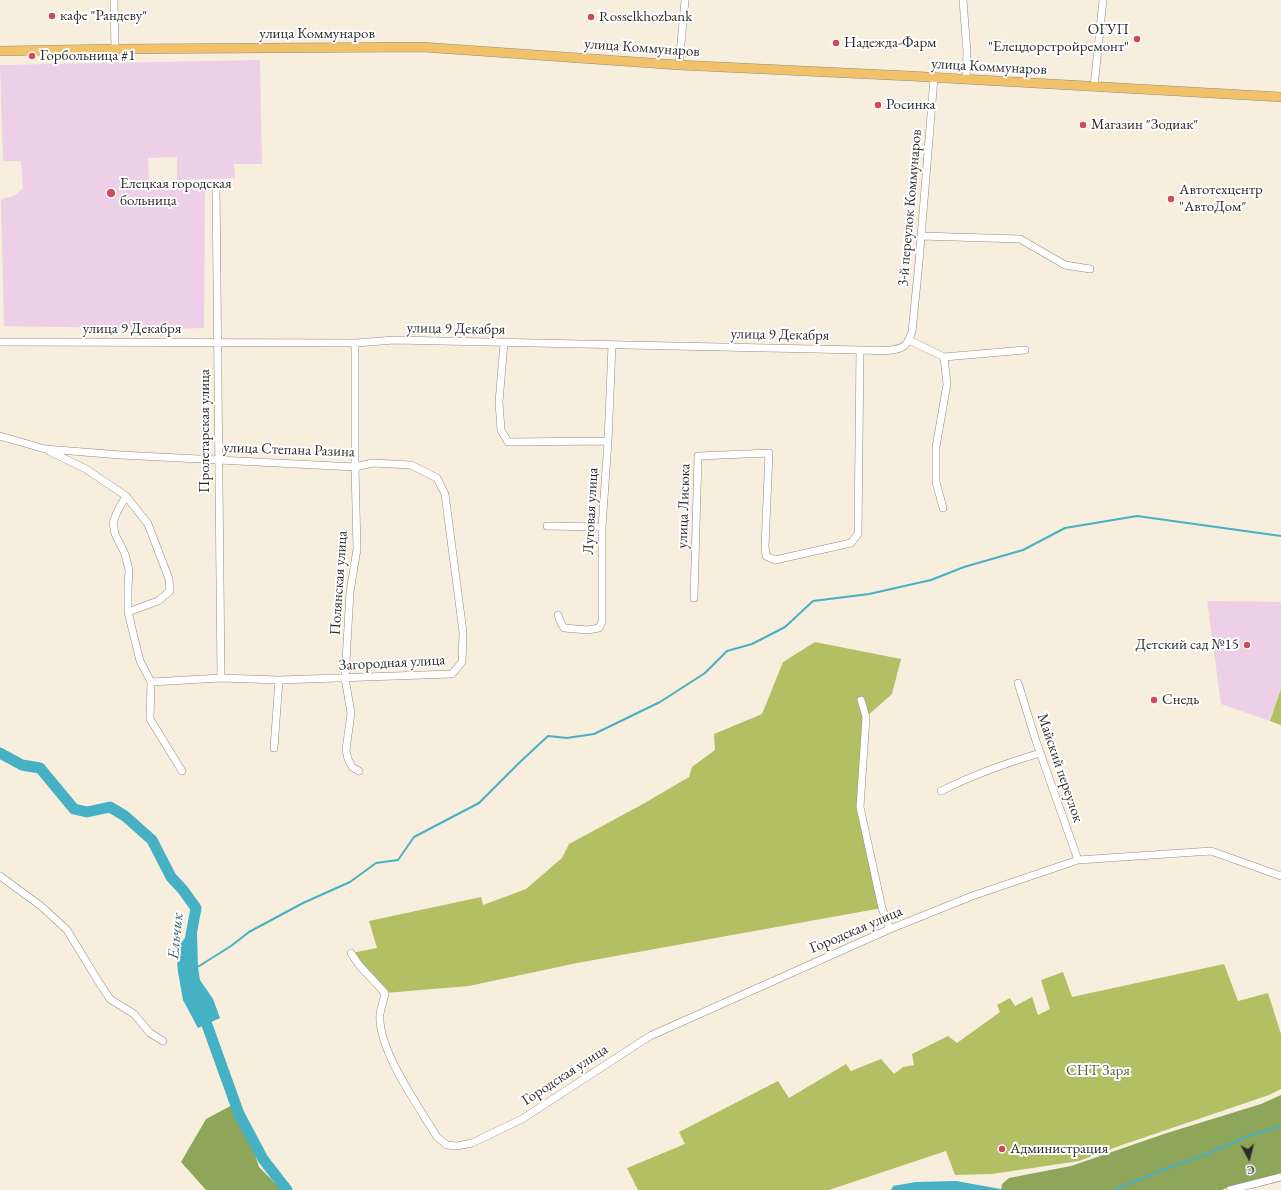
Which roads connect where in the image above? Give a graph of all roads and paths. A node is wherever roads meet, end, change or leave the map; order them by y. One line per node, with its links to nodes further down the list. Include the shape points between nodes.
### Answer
1 (114, 0): 5 (street)
2 (685, 0): 7 (street)
3 (963, 0): 9 (street, via 967,52)
4 (1103, 0): 10 (street)
5 (114, 49): 6 (main road, улица Коммунаров); 7 (main road, улица Коммунаров, via 422,47)
6 (0, 51)
7 (679, 65): 8 (main road, улица Коммунаров)
8 (934, 78): 9 (main road, улица Коммунаров); 13 (street, 3-й переулок Коммунаров)
9 (966, 79): 10 (main road, улица Коммунаров)
10 (1094, 87): 11 (main road, улица Коммунаров)
11 (1281, 97)
12 (216, 184): 17 (street, Пролетарская улица)
13 (921, 236): 14 (street, via 1020,239 1065,265); 15 (street, 3-й переулок Коммунаров, via 912,332)
14 (1090, 269)
15 (909, 340): 21 (street, улица 9 Декабря, via 896,350); 23 (street)
16 (0, 342): 17 (street, улица 9 Декабря)
17 (218, 342): 18 (street, улица 9 Декабря); 27 (street, Пролетарская улица)
18 (355, 343): 19 (street, улица 9 Декабря, via 394,340); 29 (street, Полянская улица)
19 (504, 343): 20 (street, улица 9 Декабря); 25 (street, via 499,402 501,430 508,442)
20 (612, 345): 21 (street, улица 9 Декабря); 25 (street, Луговая улица)
21 (860, 350): 34 (street, улица Лисюка, via 858,534 851,544 775,560 766,556 769,453 698,456)
22 (1025, 350): 23 (street)
23 (944, 357): 31 (street, via 947,384 936,447 936,482)
24 (0, 436): 26 (street, улица Степана Разина)
25 (608, 442): 33 (street, Луговая улица)
26 (45, 449): 27 (street, улица Степана Разина); 30 (street, via 86,469)
27 (218, 460): 29 (street, улица Степана Разина); 37 (street, Пролетарская улица)
28 (411, 465): 29 (street, улица Степана Разина, via 372,463); 38 (street, Загородная улица, via 437,478 445,494 463,632 462,662 452,674)
29 (354, 467): 38 (street, Полянская улица, via 357,549 350,592)
30 (126, 496): 35 (street, via 113,523 129,570); 35 (street, via 148,524 169,579 170,591 158,601)
31 (943, 508)
32 (547, 526): 33 (street)
33 (602, 527): 36 (street, Луговая улица, via 602,622 599,628 564,628)
34 (694, 598)
35 (128, 612): 40 (street, via 140,661)
36 (558, 615)
37 (221, 678): 39 (street, Загородная улица); 40 (street, Загородная улица)
38 (345, 678): 39 (street, Загородная улица); 46 (street, Полянская улица, via 351,713 346,750 352,767)
39 (279, 680): 43 (street)
40 (151, 682): 45 (street, via 150,719)
41 (1018, 683): 44 (street, Майский переулок)
42 (861, 700): 51 (street, via 866,717 860,807 882,908)
43 (274, 748)
44 (1040, 753): 47 (street, via 967,778); 48 (street, Майский переулок)
45 (182, 771)
46 (359, 771)
47 (941, 791)
48 (1078, 860): 50 (street, Городская улица, via 1211,851); 51 (street, Городская улица, via 972,896)
49 (0, 876): 53 (street, via 41,906 67,930 110,999 134,1014 150,1033)
50 (1281, 876)
51 (890, 929): 52 (street, Городская улица, via 650,1036 522,1119 472,1143 457,1146 447,1145 437,1137 391,1060 381,1029 380,1015 385,993)
52 (351, 953)
53 (163, 1041)
54 (1281, 1177): 55 (street)
55 (1230, 1190)

